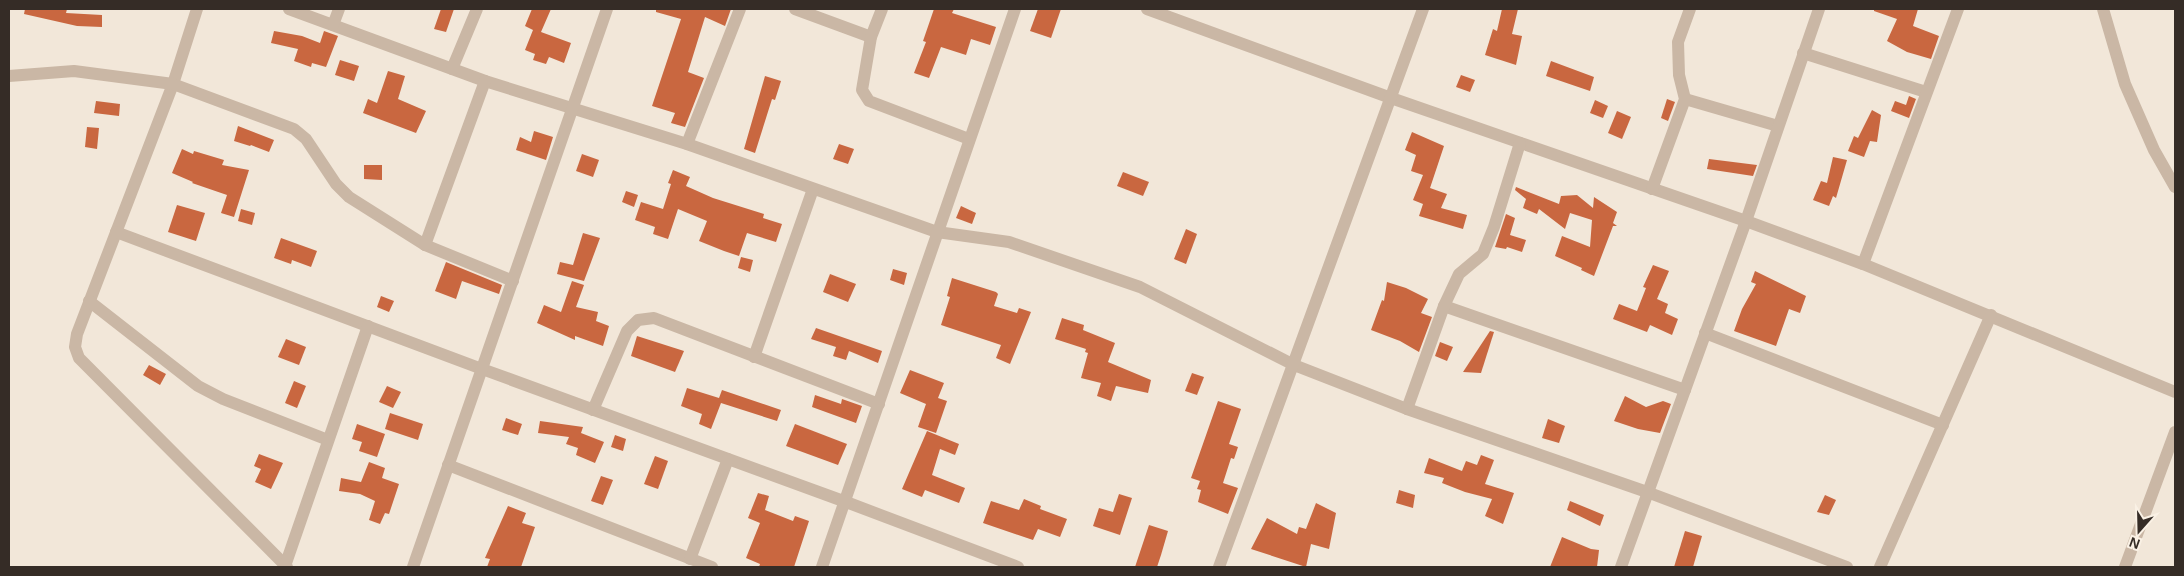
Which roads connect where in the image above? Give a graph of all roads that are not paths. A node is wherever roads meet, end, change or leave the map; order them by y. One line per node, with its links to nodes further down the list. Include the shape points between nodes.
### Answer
1 (197, 9): 22 (street)
2 (289, 9): 16 (street)
3 (339, 9): 16 (street)
4 (477, 9): 19 (street)
5 (607, 9): 26 (street)
6 (740, 9): 30 (street)
7 (795, 9): 17 (street)
8 (882, 9): 17 (street)
9 (1015, 9): 28 (street)
10 (1147, 9): 24 (street)
11 (1423, 9): 24 (street)
12 (1690, 9): 25 (street, via 1678,42 1679,75)
13 (1819, 9): 18 (street)
14 (1958, 9): 23 (street)
15 (2103, 9): 31 (street, via 2125,84 2154,150)
16 (333, 26): 19 (street)
17 (871, 37): 28 (street, via 862,90 868,101)
18 (1804, 53): 23 (street); 27 (street)
19 (452, 70): 21 (street)
20 (9, 76): 22 (street, via 74,72)
21 (485, 82): 26 (street); 37 (street)
22 (173, 84): 35 (street); 37 (street, via 294,129 306,139 336,184 349,197)
23 (1926, 92): 38 (street)
24 (1391, 98): 29 (street); 46 (street)
25 (1685, 100): 27 (street); 33 (street)
26 (571, 110): 30 (street); 39 (street)
27 (1778, 126): 34 (street)
28 (969, 139): 36 (street)
29 (1520, 143): 33 (street); 41 (street, via 1483,254 1459,274)
30 (687, 144): 32 (street)
31 (2175, 187)
32 (813, 189): 36 (street); 45 (street)
33 (1652, 189): 34 (street)
34 (1746, 221): 38 (street); 44 (street)
35 (116, 232): 40 (street); 43 (street)
36 (937, 232): 46 (street, via 1009,242 1140,287); 50 (street)
37 (425, 245): 39 (street)
38 (1863, 264): 42 (street)
39 (513, 281): 47 (street)
40 (89, 302): 55 (street, via 198,386); 61 (street, via 77,334 75,347 79,358)
41 (1444, 306): 48 (street); 51 (street)
42 (1991, 315): 49 (street); 53 (street)
43 (368, 326): 47 (street); 55 (street)
44 (1705, 333): 48 (street); 53 (street)
45 (754, 357): 50 (street); 52 (street, via 654,318 638,320 627,331)
46 (1294, 365): 51 (street); 66 (street)
47 (482, 369): 52 (street); 57 (street)
48 (1684, 390): 58 (street)
49 (2175, 392)
50 (879, 404): 59 (street)
51 (1407, 409): 58 (street)
52 (593, 410): 56 (street)
53 (1943, 425): 69 (street)
54 (2175, 432): 70 (street)
55 (328, 440): 61 (street)
56 (728, 459): 59 (street); 60 (street)
57 (448, 465): 60 (street); 62 (street)
58 (1647, 492): 67 (street); 68 (street)
59 (846, 502): 64 (street); 65 (street)
60 (690, 559): 63 (street)
61 (286, 566)
62 (414, 567)
63 (712, 567)
64 (822, 567)
65 (1018, 567)
66 (1219, 567)
67 (1621, 567)
68 (1848, 567)
69 (1880, 567)
70 (2126, 567)

